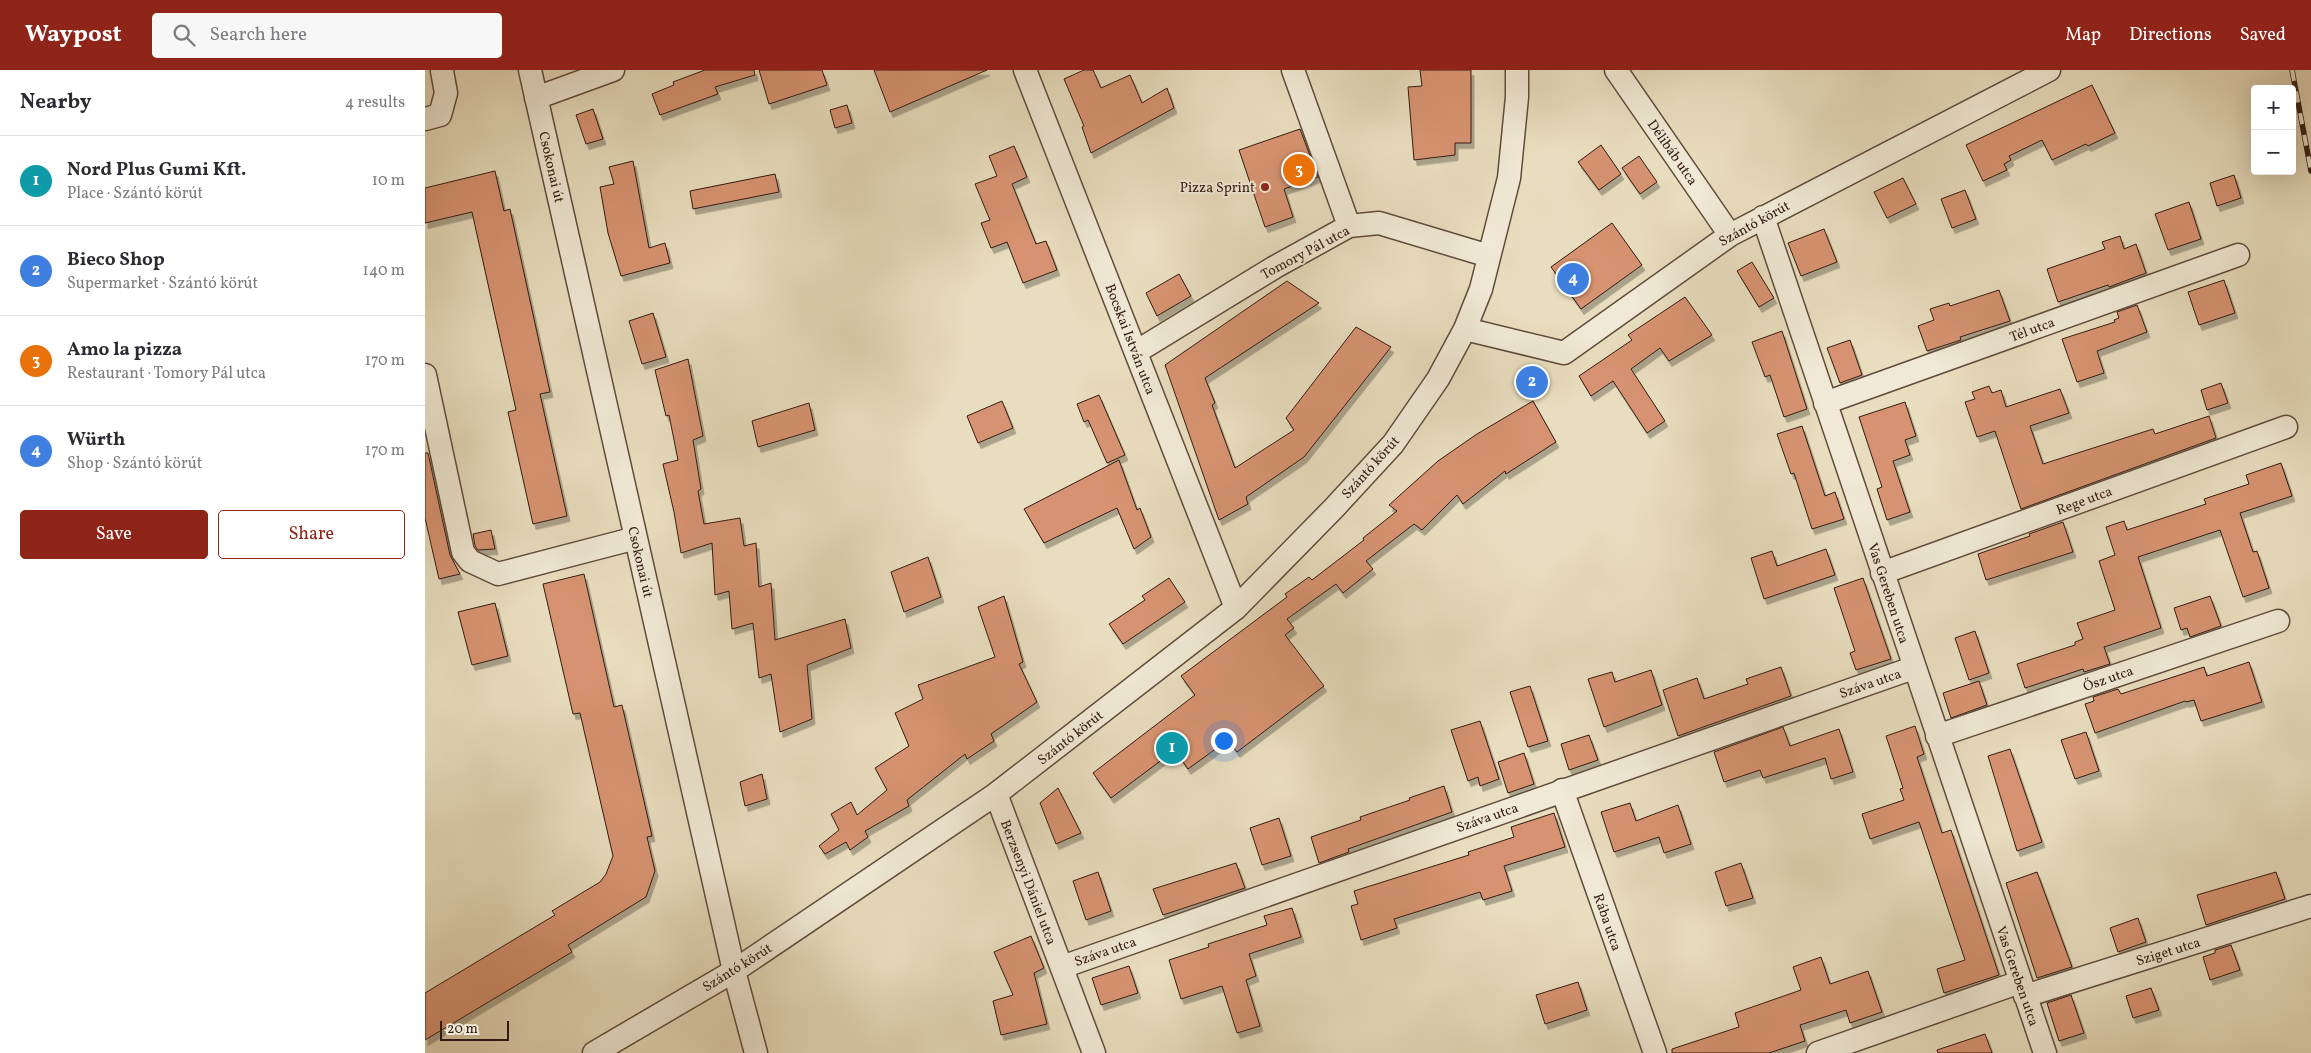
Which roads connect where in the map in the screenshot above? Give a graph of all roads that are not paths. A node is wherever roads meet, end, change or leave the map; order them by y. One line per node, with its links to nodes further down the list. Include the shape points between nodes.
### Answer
1 (530, 70): 9 (street, Csokonai út)
2 (613, 70): 9 (street)
3 (1025, 70): 17 (street, Bocskai István utca)
4 (1293, 70): 12 (street)
5 (1517, 70): 15 (street, Szántó körút, via 1509,178)
6 (1616, 70): 13 (street, Délibáb utca)
7 (2049, 70): 11 (street, Szántó körút)
8 (438, 72): 10 (street, via 445,93 440,115)
9 (536, 98): 21 (street, Csokonai út)
10 (425, 118)
11 (1763, 217): 13 (street, Szántó körút); 19 (street, Vas Gereben utca)
12 (1349, 226): 15 (street, Tomory Pál utca, via 1379,223); 17 (street, Tomory Pál utca)
13 (1729, 234): 16 (street, Szántó körút, via 1565,353)
14 (2238, 255): 19 (street, Tél utca)
15 (1489, 256): 16 (street, Szántó körút, via 1481,289)
16 (1465, 329): 23 (street, Szántó körút, via 1438,378 1393,444)
17 (1136, 352): 23 (street, Bocskai István utca)
18 (425, 375): 21 (street, via 463,552 470,561 498,574)
19 (1825, 402): 22 (street, Vas Gereben utca)
20 (2286, 428): 22 (street, Rege utca)
21 (636, 538): 31 (street, Csokonai út)
22 (1883, 573): 25 (street, Vas Gereben utca)
23 (1236, 608): 28 (street, Szántó körút)
24 (2278, 620): 26 (street, Ősz utca)
25 (1913, 668): 26 (street, Vas Gereben utca); 27 (street, Száva utca)
26 (1937, 736): 32 (street, Vas Gereben utca)
27 (1562, 790): 30 (street, Száva utca); 36 (street, Rába utca)
28 (996, 794): 30 (street, Berzsenyi Dániel utca); 31 (street, Szántó körút)
29 (2311, 906): 32 (street, Sziget utca)
30 (1062, 967): 35 (street, Berzsenyi Dániel utca)
31 (734, 971): 33 (street, Szántó körút); 34 (street, Csokonai út)
32 (2022, 989): 37 (street, Sziget utca); 38 (street, Vas Gereben utca)
33 (593, 1053)
34 (756, 1053)
35 (1094, 1053)
36 (1655, 1053)
37 (1818, 1053)
38 (2045, 1053)

